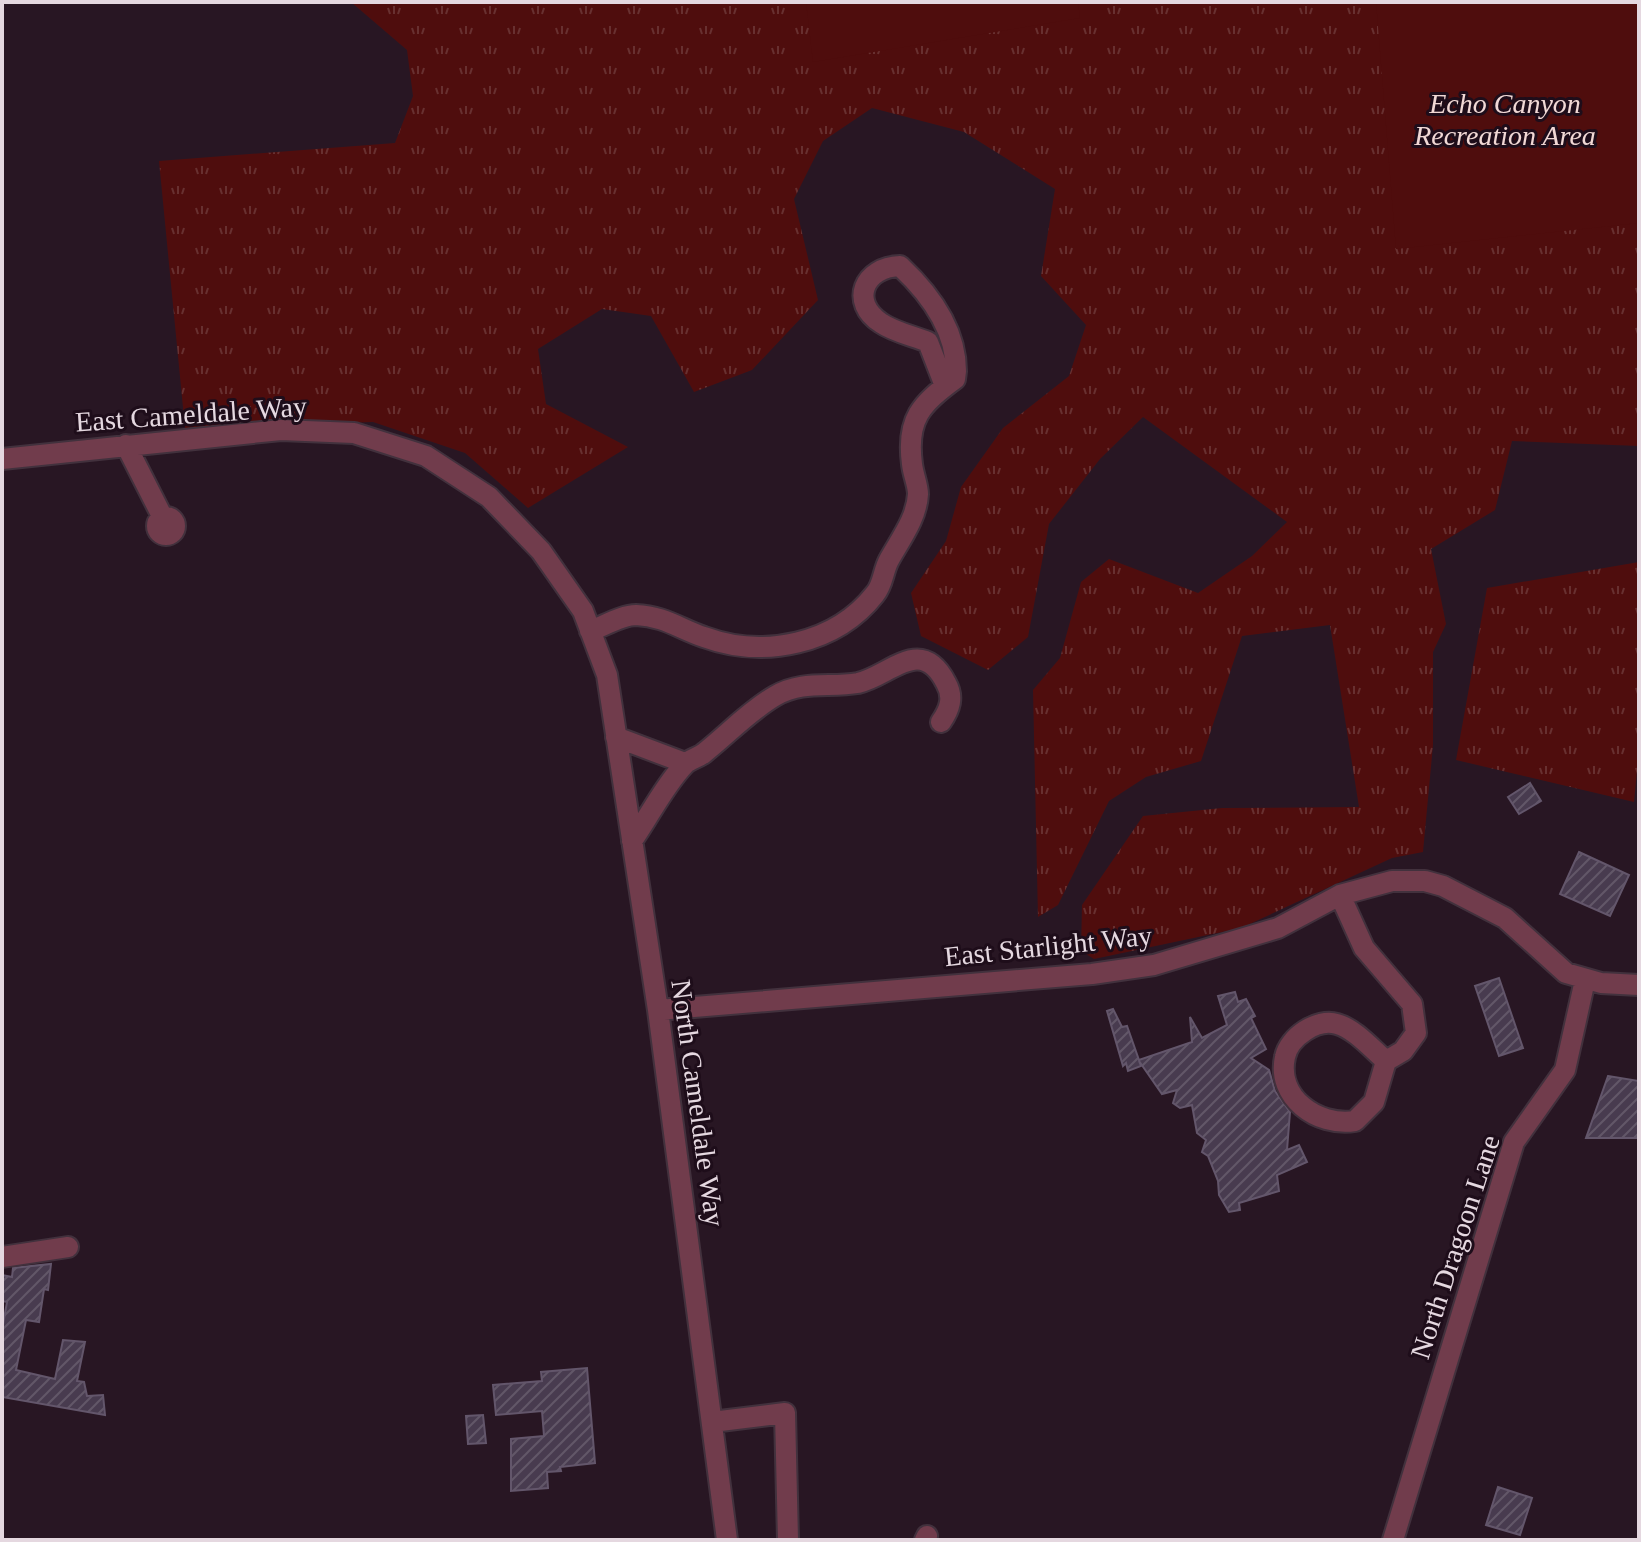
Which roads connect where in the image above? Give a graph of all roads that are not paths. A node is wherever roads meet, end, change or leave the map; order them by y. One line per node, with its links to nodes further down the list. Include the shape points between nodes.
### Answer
1 (945, 386): 1 (street, via 955,379 956,361 945,322 931,298 900,266 873,272 865,284 872,314 881,323 928,342); 5 (street, via 928,397 914,423 910,441 918,494 912,517 878,591 852,619 784,647 733,646 669,619 632,615)
2 (126, 445): 3 (street, East Cameldale Way); 4 (street); 5 (street, East Cameldale Way, via 281,430 354,433 426,456 489,497 541,551 583,611)
3 (2, 459)
4 (163, 518)
5 (590, 631): 6 (street, East Cameldale Way)
6 (607, 675): 8 (street, North Cameldale Way)
7 (941, 722): 9 (street, via 949,711 951,692 940,670 902,660 856,683 806,684 777,694 728,728 703,755)
8 (616, 737): 9 (street); 10 (street, North Cameldale Way)
9 (685, 763): 10 (street)
10 (632, 841): 14 (street, North Cameldale Way)
11 (1340, 895): 12 (street, East Starlight Way, via 1392,881 1443,886 1505,918 1566,973); 14 (street, East Starlight Way, via 1278,928 1154,965); 15 (street, via 1364,948 1407,995 1416,1016 1416,1033)
12 (1585, 980): 13 (street, East Starlight Way); 21 (street, North Dragoon Lane, via 1565,1070 1514,1142)
13 (1639, 985)
14 (658, 1010): 18 (street, North Cameldale Way)
15 (1386, 1061): 15 (street, via 1368,1111 1341,1123 1312,1116 1284,1071 1287,1050 1322,1023 1341,1024)
16 (68, 1247): 17 (street)
17 (2, 1257)
18 (712, 1422): 19 (street, North Cameldale Way); 20 (street, via 785,1413)
19 (727, 1540)
20 (788, 1540)
21 (1393, 1540)

